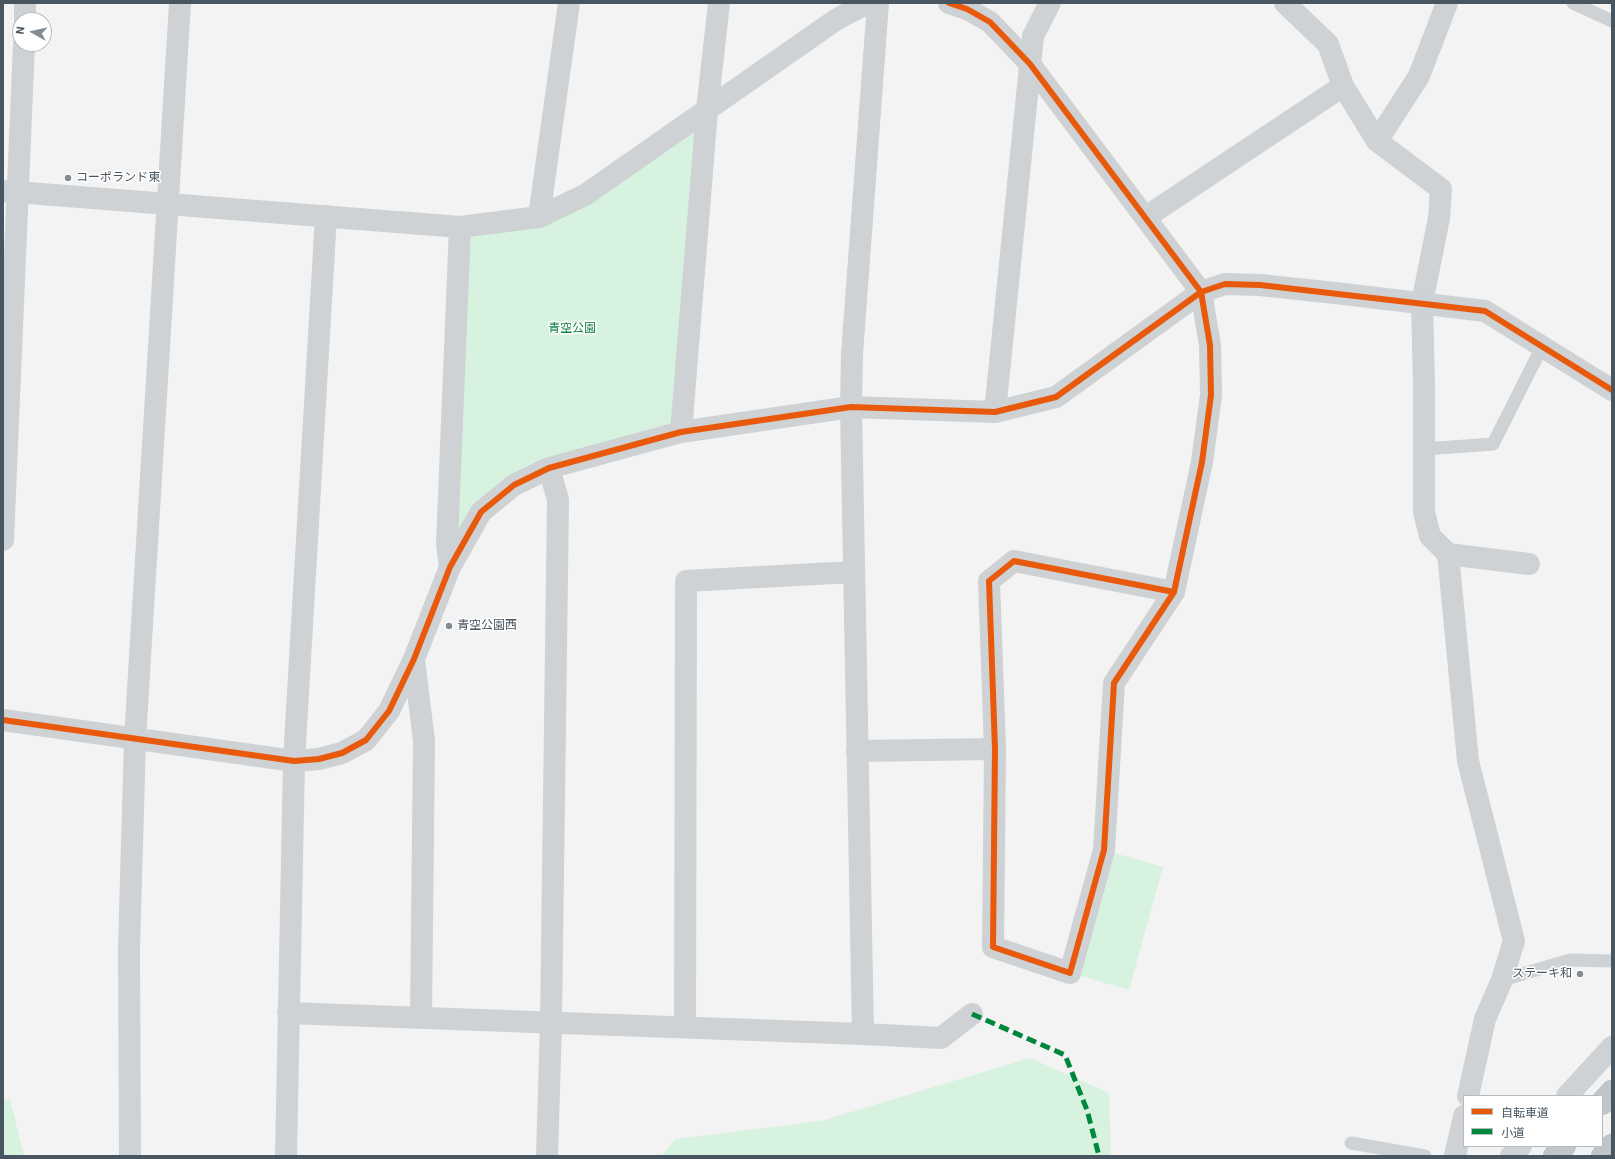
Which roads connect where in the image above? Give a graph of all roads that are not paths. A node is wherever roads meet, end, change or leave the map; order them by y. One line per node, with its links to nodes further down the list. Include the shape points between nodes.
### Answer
1 (180, 3): 18 (street)
2 (569, 3): 20 (street)
3 (719, 3): 15 (street)
4 (868, 3): 15 (street, via 837,19)
5 (878, 3): 27 (street, via 852,354)
6 (949, 3): 13 (street, via 967,9 990,22)
7 (1050, 3): 13 (street, via 1034,36)
8 (1285, 3): 14 (street, via 1328,44)
9 (1447, 3): 16 (street, via 1419,76)
10 (1573, 3): 11 (lane)
11 (1612, 21)
12 (23, 52): 17 (street)
13 (1030, 64): 21 (street); 28 (street)
14 (1343, 86): 16 (street); 21 (street)
15 (707, 110): 20 (street, via 585,194); 29 (street)
16 (1377, 141): 24 (street, via 1441,189 1439,218)
17 (10, 192): 18 (street); 32 (street)
18 (169, 204): 19 (street); 40 (street)
19 (326, 216): 22 (street); 43 (street)
20 (538, 217): 22 (street)
21 (1146, 217): 23 (street)
22 (460, 227): 35 (street, via 447,544)
23 (1201, 292): 24 (street, via 1225,284 1260,285); 28 (street, via 1056,397); 37 (street, via 1210,345 1211,395 1202,462)
24 (1422, 303): 25 (street, via 1485,311); 30 (street)
25 (1542, 347): 26 (street); 30 (lane, via 1493,444)
26 (1612, 390)
27 (851, 407): 28 (street); 29 (street); 36 (street)
28 (995, 412)
29 (681, 432): 31 (street)
30 (1424, 449): 33 (street, via 1424,512 1430,536)
31 (549, 468): 35 (street, via 514,485 481,512); 49 (street, via 558,500)
32 (3, 540)
33 (1448, 554): 34 (street); 45 (street, via 1468,762 1514,941)
34 (1530, 564)
35 (450, 567): 38 (street)
36 (853, 572): 42 (street); 50 (street, via 686,581)
37 (1174, 592): 41 (street, via 1014,561 989,581); 41 (street, via 1114,683 1104,850 1070,973 993,947)
38 (414, 659): 43 (street, via 389,711 366,740 342,753 320,760); 48 (street, via 424,741)
39 (3, 720): 40 (street)
40 (135, 738): 43 (street); 62 (street, via 129,949)
41 (995, 749): 42 (street)
42 (857, 751): 51 (street)
43 (294, 761): 46 (street)
44 (1612, 961): 45 (lane, via 1570,960)
45 (1502, 980): 54 (street, via 1485,1020)
46 (288, 1012): 48 (street); 63 (street)
47 (972, 1014): 51 (street, via 941,1038)
48 (421, 1017): 49 (street)
49 (551, 1022): 50 (street); 64 (street)
50 (685, 1028): 51 (street)
51 (863, 1034)
52 (1612, 1047): 55 (street)
53 (1612, 1092): 56 (highway)
54 (1468, 1095)
55 (1568, 1095)
56 (1603, 1102)
57 (1463, 1120): 66 (street)
58 (1351, 1143): 65 (lane)
59 (1612, 1146): 69 (highway)
60 (1520, 1147): 67 (street)
61 (1563, 1147): 68 (highway)
62 (130, 1156)
63 (286, 1156)
64 (547, 1156)
65 (1425, 1156)
66 (1455, 1156)
67 (1511, 1156)
68 (1555, 1156)
69 (1603, 1156)

